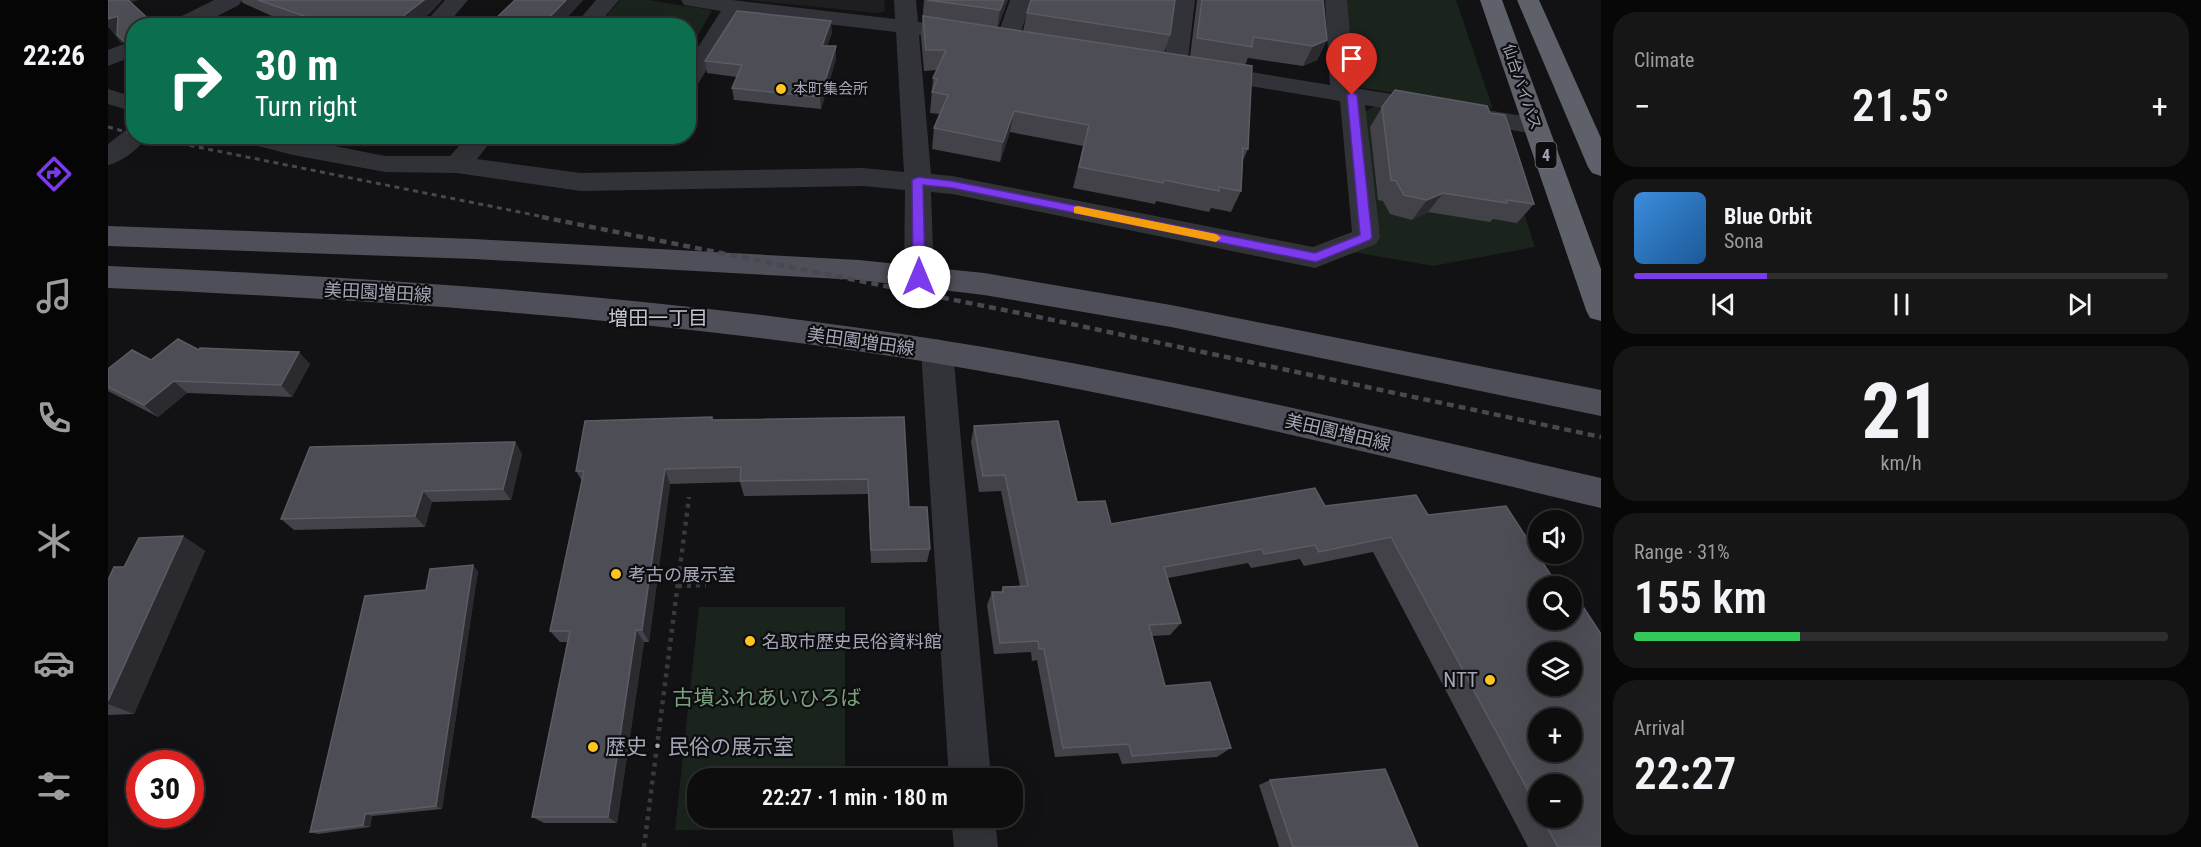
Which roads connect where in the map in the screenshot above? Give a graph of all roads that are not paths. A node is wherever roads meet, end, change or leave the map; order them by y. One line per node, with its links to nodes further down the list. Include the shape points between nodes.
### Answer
1 (231, 0): 12 (street)
2 (457, 0): 13 (street)
3 (608, 0): 14 (street)
4 (693, 0): 11 (street)
5 (905, 0): 15 (street)
6 (1021, 0): 15 (street, via 1018,42)
7 (1184, 0): 19 (street, via 1164,65)
8 (1336, 0): 19 (street)
9 (1491, 0): 22 (highway, 仙台バイパス / 4)
10 (1528, 0): 28 (highway)
11 (735, 7): 15 (street); 18 (street)
12 (194, 18)
13 (440, 18)
14 (592, 18)
15 (907, 26): 29 (street)
16 (126, 50): 17 (street)
17 (108, 58)
18 (696, 69)
19 (1348, 94): 22 (street); 29 (street, via 1366,237 1316,258)
20 (108, 96): 21 (street)
21 (126, 102)
22 (1535, 126): 33 (highway, 仙台バイパス / 4)
23 (126, 143): 26 (street)
24 (309, 144): 27 (street, via 401,165)
25 (476, 144): 27 (street)
26 (108, 157)
27 (457, 165): 29 (street, via 581,182 863,177)
28 (1601, 167)
29 (918, 180): 32 (street)
30 (112, 236): 32 (main road, via 486,249 859,270)
31 (109, 277): 34 (main road, 美田園増田線, via 415,294 685,317)
32 (919, 277): 35 (main road, via 984,284 1171,316)
33 (1601, 310)
34 (938, 351): 36 (main road, 美田園増田線, via 1103,380); 37 (street)
35 (1601, 404)
36 (1601, 493)
37 (969, 768)
38 (974, 828): 39 (street)
39 (976, 847)

